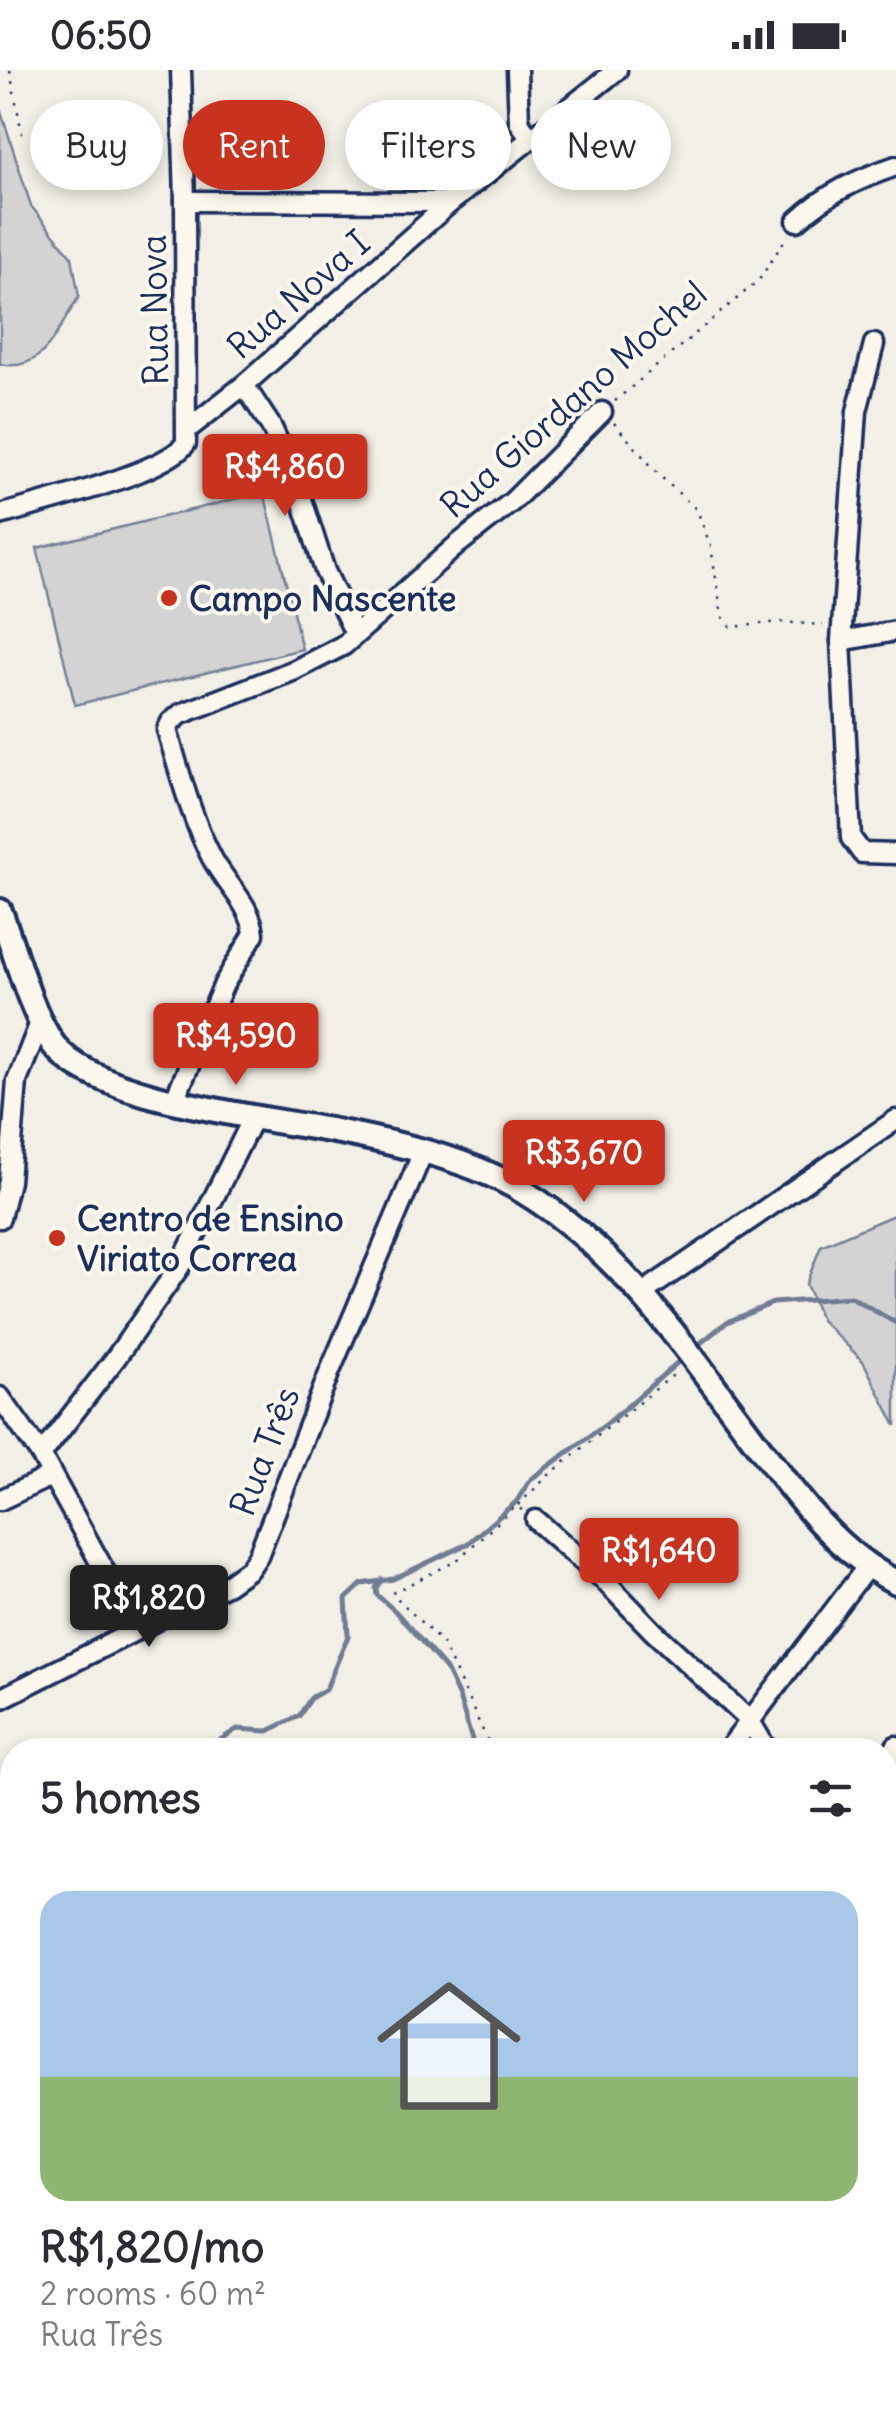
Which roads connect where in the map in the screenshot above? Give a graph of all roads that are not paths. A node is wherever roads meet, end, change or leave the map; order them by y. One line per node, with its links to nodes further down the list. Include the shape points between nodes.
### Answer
1 (181, 70): 6 (street, Rua Nova)
2 (517, 70): 4 (street, via 519,122)
3 (617, 70): 4 (street, Rua Nova I)
4 (530, 138): 7 (street, Rua Nova I)
5 (896, 166): 8 (street, via 819,200)
6 (186, 202): 7 (street); 12 (street, Rua Nova)
7 (451, 202): 10 (street, Rua Nova I)
8 (797, 221)
9 (874, 344): 15 (street, via 857,411)
10 (244, 386): 12 (street, Rua Nova I); 16 (street, via 296,481)
11 (602, 412): 16 (street, Rua Giordano Mochel, via 513,501)
12 (188, 429): 13 (street, Rua Nova I, via 180,451 156,466)
13 (0, 515)
14 (896, 631): 15 (street)
15 (841, 633): 17 (street, via 851,838 862,853)
16 (355, 634): 20 (street, Rua Giordano Mochel, via 296,670 181,714 167,730 206,845 254,934 224,984)
17 (896, 854)
18 (0, 910): 19 (main road)
19 (40, 1020): 20 (main road, via 53,1044 82,1068); 24 (street, via 17,1080)
20 (174, 1100): 21 (main road)
21 (253, 1118): 23 (main road); 27 (street, via 180,1266)
22 (896, 1120): 25 (street)
23 (423, 1152): 25 (main road, via 524,1192); 33 (street, Rua Três, via 258,1556 239,1578)
24 (0, 1218)
25 (641, 1294): 31 (main road, via 793,1491)
26 (0, 1397): 27 (street)
27 (41, 1455): 28 (street)
28 (50, 1476): 29 (street); 33 (street)
29 (0, 1500)
30 (536, 1520): 35 (street)
31 (867, 1568): 32 (main road); 35 (street)
32 (896, 1582)
33 (137, 1630): 34 (street, Rua Três)
34 (0, 1700)
35 (750, 1721): 36 (street); 37 (street)
36 (737, 1738)
37 (760, 1738)

